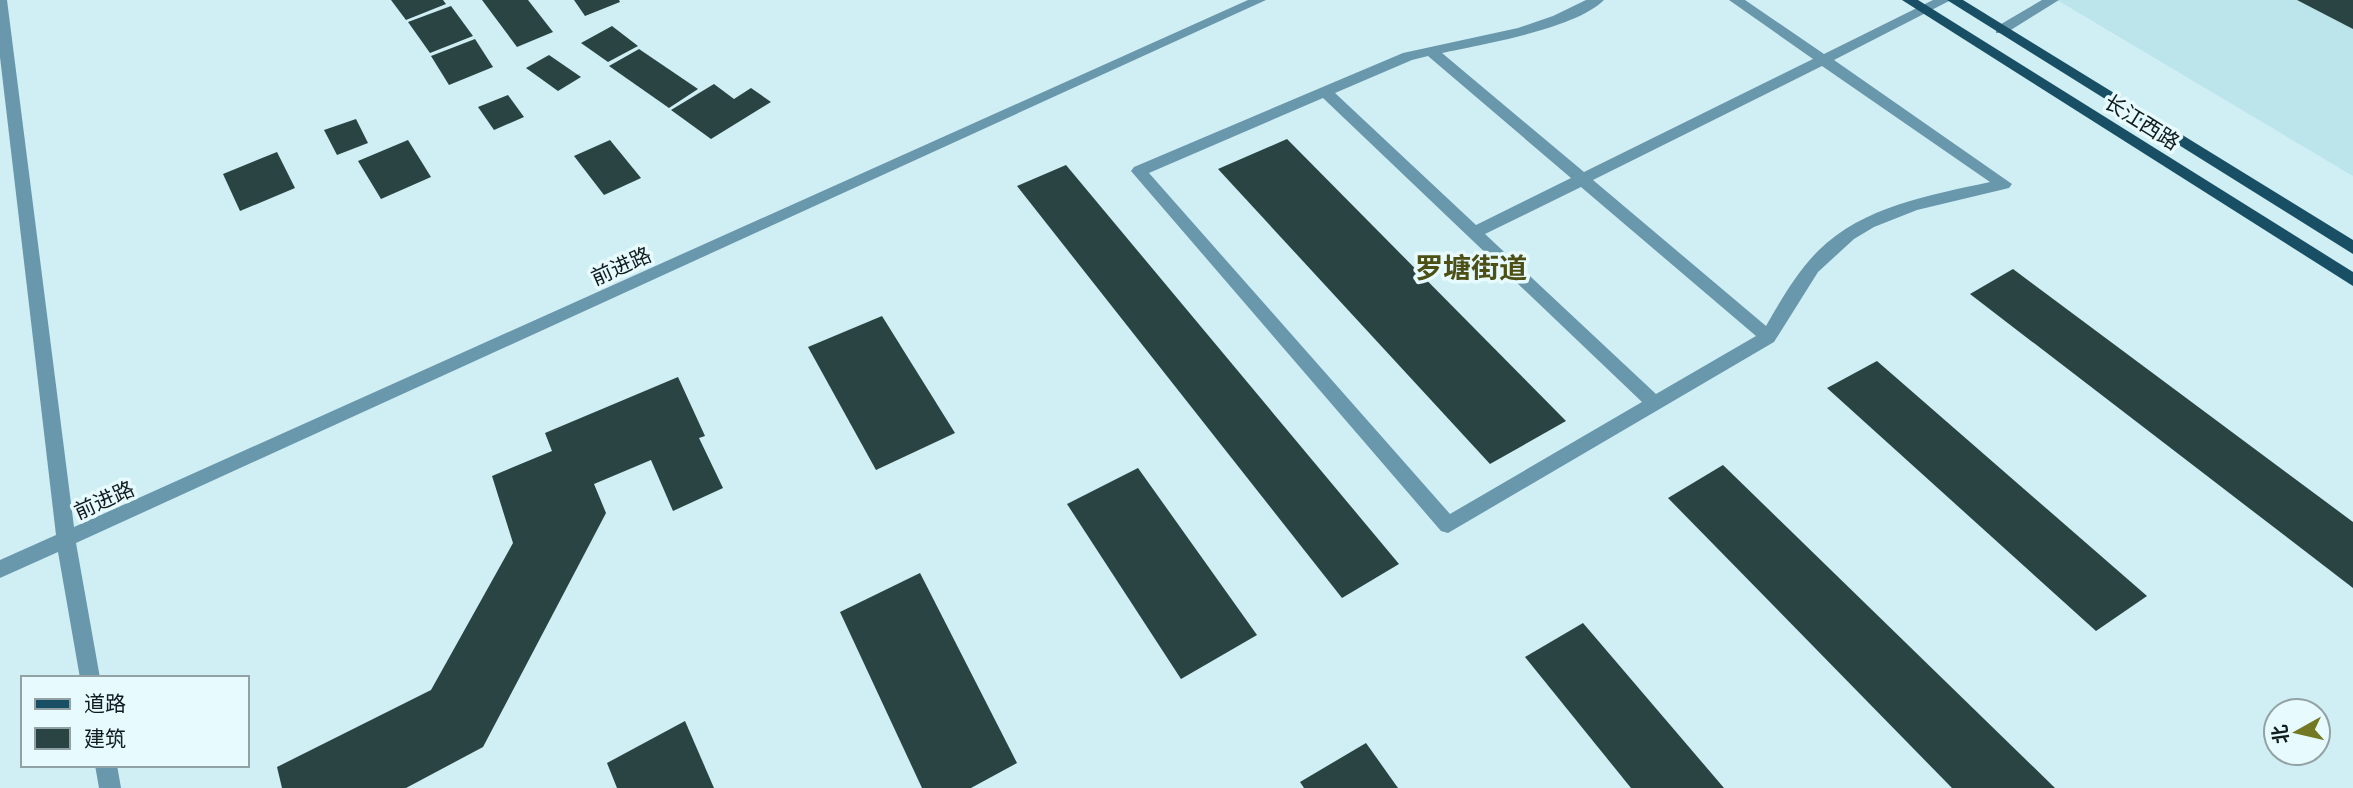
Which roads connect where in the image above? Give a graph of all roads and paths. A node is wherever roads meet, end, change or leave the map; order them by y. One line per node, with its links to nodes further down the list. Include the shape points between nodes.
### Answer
1 (0, 0): 18 (street)
2 (1259, 0): 18 (street, 前进路)
3 (1597, 0): 10 (street, via 1521,32)
4 (1736, 0): 16 (street, via 2004,184 1917,204 1865,225 1829,250)
5 (1909, 0): 15 (main road, 长江西路)
6 (1944, 0): 12 (street)
7 (1954, 0): 9 (main road, 长江西路)
8 (2052, 0): 9 (street)
9 (2001, 30): 14 (main road, 长江西路)
10 (1432, 52): 11 (street, via 1408,55); 12 (street)
11 (1324, 91): 13 (street); 17 (street, via 1139,172 1448,525)
12 (1582, 179): 13 (street); 16 (street)
13 (1474, 233): 17 (street)
14 (2353, 248)
15 (2353, 280)
16 (1768, 337): 17 (street)
17 (1654, 403)
18 (66, 540): 19 (street, 前进路); 20 (street)
19 (0, 569)
20 (90, 676)
21 (106, 767): 22 (street)
22 (110, 788)

